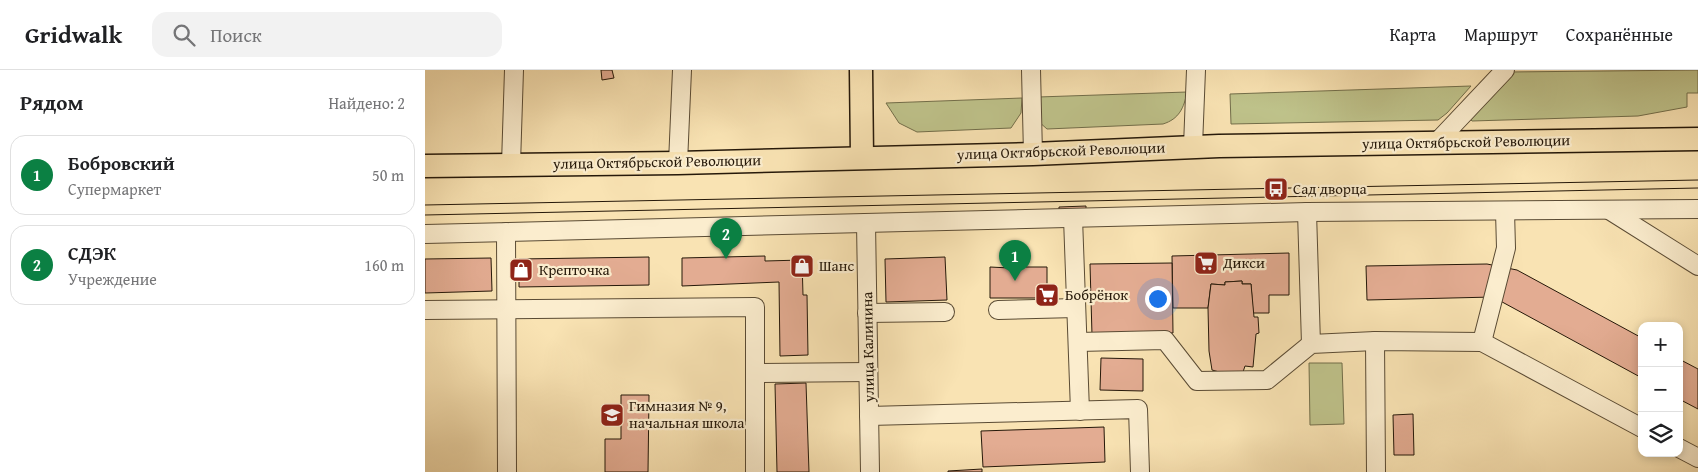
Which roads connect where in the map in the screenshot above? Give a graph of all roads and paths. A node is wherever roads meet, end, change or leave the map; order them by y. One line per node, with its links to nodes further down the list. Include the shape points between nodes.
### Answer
1 (514, 70): 13 (street)
2 (682, 70): 12 (street)
3 (861, 70): 11 (main road)
4 (1031, 70): 10 (street)
5 (1196, 70): 9 (street)
6 (1505, 70): 8 (street)
7 (1698, 139): 8 (main road, улица Октябрьской Революции)
8 (1437, 142): 9 (main road, улица Октябрьской Революции)
9 (1193, 146): 10 (main road, улица Октябрьской Революции)
10 (1033, 154): 11 (main road, улица Октябрьской Революции)
11 (862, 157): 12 (main road, улица Октябрьской Революции)
12 (678, 163): 13 (main road, улица Октябрьской Революции)
13 (511, 164): 14 (main road, улица Октябрьской Революции)
14 (425, 166)
15 (1698, 209): 17 (street)
16 (1505, 210): 17 (street); 18 (street); 32 (street, via 1506,248)
17 (1609, 210): 23 (street)
18 (1307, 212): 19 (street); 33 (street)
19 (1073, 218): 20 (street); 24 (street)
20 (866, 223): 21 (street); 29 (street, улица Калинина)
21 (506, 232): 22 (street); 25 (street)
22 (425, 234)
23 (1698, 266)
24 (1076, 308): 27 (street); 31 (street)
25 (506, 309): 26 (street); 34 (street, via 755,307); 41 (street)
26 (425, 310)
27 (998, 310)
28 (945, 312): 29 (street)
29 (867, 313): 35 (street, улица Калинина)
30 (1375, 341): 32 (street); 33 (street); 45 (street)
31 (1078, 342): 33 (street, via 1165,340 1197,380 1267,380); 36 (street)
32 (1482, 342): 38 (street)
33 (1311, 344)
34 (755, 372): 35 (street); 42 (street)
35 (868, 372): 37 (street, улица Калинина)
36 (1080, 411): 37 (street); 44 (street, via 1138,409)
37 (869, 416): 43 (street, улица Калинина)
38 (1638, 426)
39 (1683, 452): 40 (street)
40 (1694, 462)
41 (507, 472)
42 (755, 472)
43 (870, 472)
44 (1139, 472)
45 (1376, 472)

